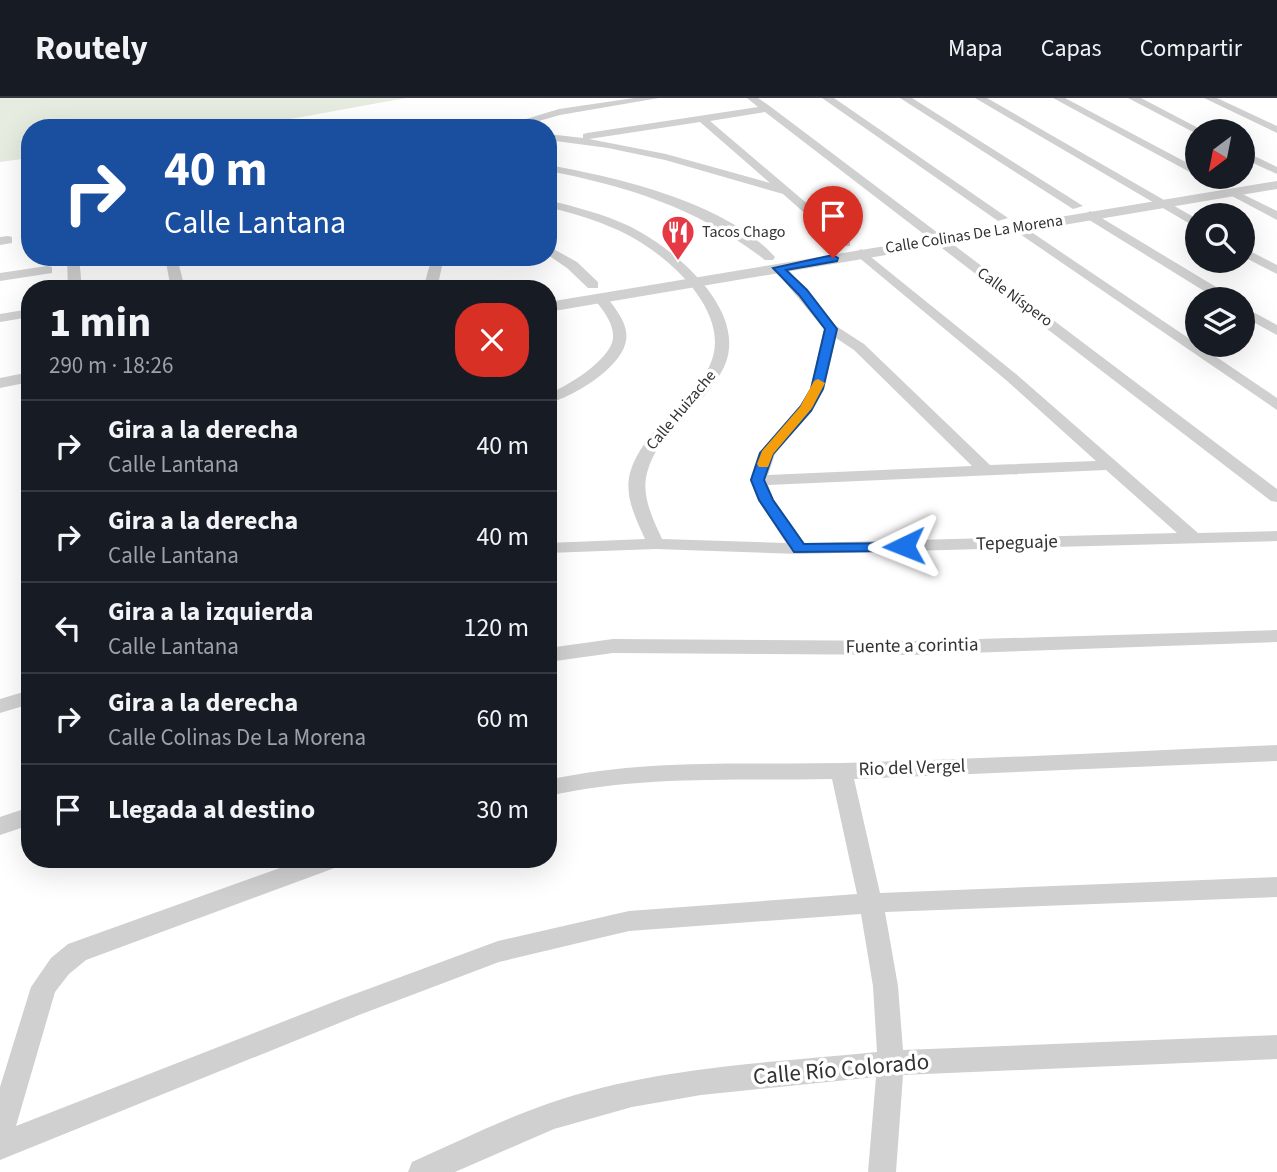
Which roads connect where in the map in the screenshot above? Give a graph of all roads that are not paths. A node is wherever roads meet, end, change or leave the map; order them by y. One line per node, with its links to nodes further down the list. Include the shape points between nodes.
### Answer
1 (654, 98): 11 (street)
2 (752, 98): 9 (street, Calle Níspero)
3 (827, 98): 31 (street)
4 (905, 98): 28 (street)
5 (980, 98): 25 (street)
6 (1058, 98): 17 (street)
7 (1133, 98): 12 (street)
8 (1209, 98): 13 (street)
9 (767, 109): 10 (street); 33 (street, Calle Níspero)
10 (701, 118): 15 (street); 23 (street)
11 (529, 119)
12 (1185, 124)
13 (1277, 131)
14 (557, 138): 15 (street)
15 (569, 139): 23 (street, via 666,156)
16 (1255, 160): 19 (street)
17 (1185, 167)
18 (557, 170): 38 (street, via 613,180 676,200 728,225)
19 (1277, 172): 20 (street, Calle Colinas De La Morena)
20 (1255, 175)
21 (1277, 185): 24 (street, Calle Colinas De La Morena)
22 (1185, 186): 25 (street, Calle Colinas De La Morena)
23 (782, 191): 34 (street)
24 (1232, 192): 26 (street, Calle Colinas De La Morena); 29 (street)
25 (1147, 195): 26 (street); 28 (street, Calle Colinas De La Morena)
26 (1161, 204): 28 (street, Calle Colinas De La Morena); 30 (street)
27 (557, 206): 42 (street, Calle Huizache, via 590,215 652,243)
28 (1084, 211): 31 (street, Calle Colinas De La Morena); 32 (street, Calle Colinas De La Morena); 44 (street)
29 (1277, 216)
30 (1185, 217)
31 (1002, 218): 33 (street, Calle Colinas De La Morena)
32 (1018, 227): 33 (street, Calle Colinas De La Morena); 58 (street)
33 (931, 235): 34 (street, Calle Colinas De La Morena); 35 (street, Calle Colinas De La Morena); 62 (street, Calle Níspero)
34 (846, 243): 38 (street, Calle Colinas De La Morena)
35 (860, 253): 38 (street, Calle Colinas De La Morena); 59 (street)
36 (557, 256): 43 (street)
37 (1255, 258): 40 (street)
38 (774, 262): 42 (street, Calle Colinas De La Morena); 51 (street)
39 (47, 270): 41 (street)
40 (1277, 270)
41 (0, 277)
42 (687, 277): 43 (street, Calle Colinas De La Morena); 46 (street, Calle Colinas De La Morena); 65 (street, Calle Huizache, via 717,311 723,351 703,388 658,433 645,453 637,477 638,501)
43 (593, 285): 45 (street, Calle Colinas De La Morena)
44 (1207, 287)
45 (557, 291)
46 (601, 299): 47 (street, Calle Colinas De La Morena); 56 (street, via 611,312 620,342 592,375)
47 (557, 306)
48 (21, 314): 49 (street)
49 (0, 318)
50 (1255, 318): 52 (street)
51 (831, 329): 60 (street, via 859,347); 61 (street, via 817,389 767,453)
52 (1277, 331)
53 (21, 379): 54 (street)
54 (0, 383)
55 (21, 395): 57 (street)
56 (557, 395)
57 (0, 399)
58 (1277, 404)
59 (1110, 465): 60 (street); 64 (street)
60 (988, 472): 61 (street)
61 (758, 480): 67 (street)
62 (1277, 497)
63 (1277, 536): 64 (street, Tepeguaje)
64 (1193, 538): 67 (street, Tepeguaje)
65 (656, 544): 66 (street, Tepeguaje); 67 (street, Tepeguaje)
66 (557, 548)
67 (799, 549)
68 (1277, 636): 69 (street, Fuente a corintia, via 913,648 613,646)
69 (557, 653)
70 (21, 700): 71 (street)
71 (0, 706)
72 (1277, 753): 73 (street, Rio del Vergel)
73 (841, 771): 74 (street, Rio del Vergel, via 662,772); 79 (street)
74 (557, 786)
75 (21, 819): 76 (street)
76 (0, 826)
77 (307, 868): 82 (street, via 77,952 60,965 44,987)
78 (1277, 887): 79 (street)
79 (871, 903): 81 (street, via 889,1018); 83 (street, via 629,921 498,953)
80 (1277, 1046): 81 (street, Calle Río Colorado)
81 (890, 1063): 84 (street, Calle Río Colorado, via 701,1082 632,1094 551,1116); 85 (street)
82 (0, 1132)
83 (0, 1146)
84 (422, 1172)
85 (882, 1172)

